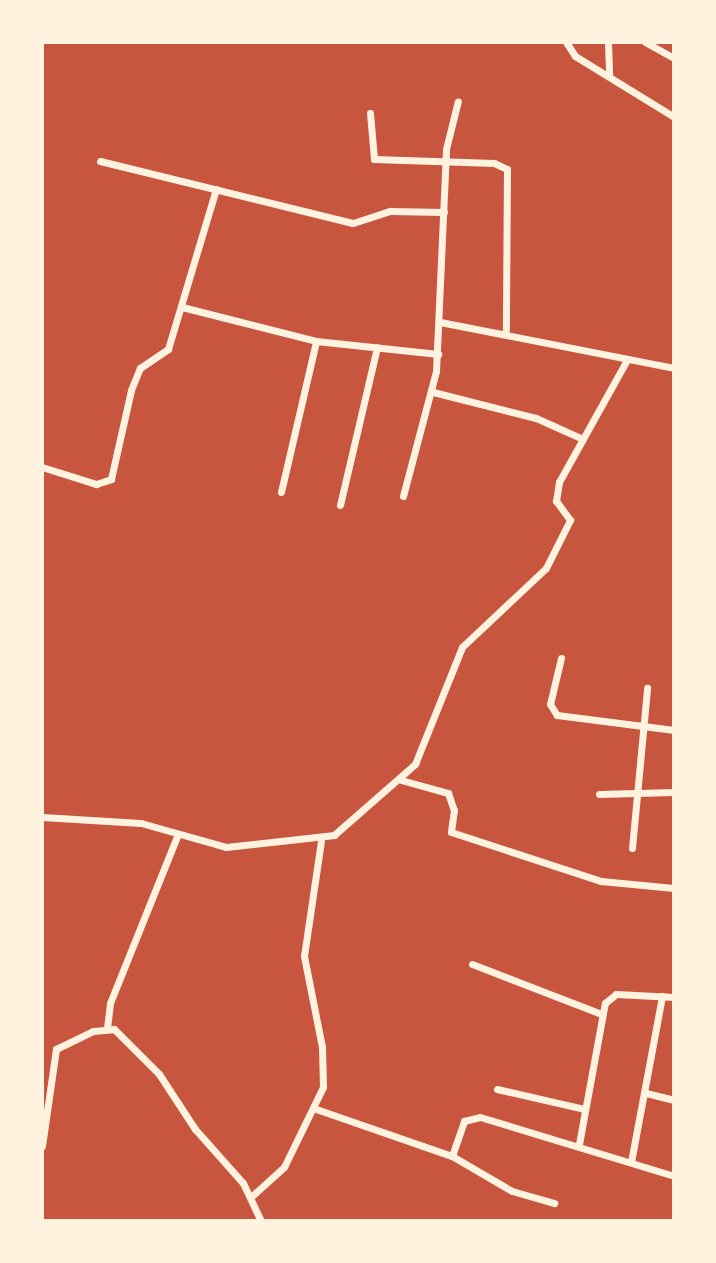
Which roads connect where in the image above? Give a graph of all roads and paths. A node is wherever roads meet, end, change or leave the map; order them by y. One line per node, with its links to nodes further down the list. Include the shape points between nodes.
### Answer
1 (566, 42): 5 (street, via 569,51)
2 (608, 42): 5 (street)
3 (645, 42): 4 (street)
4 (674, 58)
5 (608, 74): 8 (street)
6 (458, 100): 10 (street)
7 (370, 113): 10 (street, via 374,159)
8 (674, 117)
9 (100, 161): 11 (street)
10 (445, 163): 12 (street); 15 (street, via 507,169)
11 (216, 189): 12 (street, via 353,223 390,211); 13 (street)
12 (444, 212): 14 (street)
13 (182, 307): 16 (street); 23 (street, via 166,354 144,364 135,379 111,480 96,484)
14 (440, 322): 15 (street); 18 (street)
15 (506, 330): 19 (street)
16 (316, 341): 17 (street); 24 (street)
17 (377, 347): 18 (street); 26 (street)
18 (438, 354): 21 (street)
19 (627, 359): 20 (street); 22 (street)
20 (674, 368)
21 (433, 392): 22 (street, via 536,418); 25 (street)
22 (583, 439): 31 (street, via 556,492 570,520 567,530 546,568 462,647 428,742)
23 (42, 467)
24 (281, 492)
25 (403, 496)
26 (340, 505)
27 (561, 658): 29 (street, via 551,710)
28 (647, 688): 29 (street)
29 (644, 727): 30 (street); 33 (street)
30 (674, 730)
31 (401, 780): 37 (street); 39 (street, via 448,793 454,810 451,832 601,881)
32 (674, 792): 33 (street)
33 (640, 793): 34 (street); 38 (street)
34 (599, 794)
35 (42, 817): 36 (street, via 141,823)
36 (178, 834): 37 (street, via 226,847); 44 (street, via 110,1003)
37 (321, 841): 48 (street, via 304,956 322,1047)
38 (632, 848)
39 (674, 888)
40 (472, 964): 43 (street)
41 (662, 996): 42 (street); 43 (street, via 616,994); 46 (street)
42 (674, 996)
43 (599, 1013): 49 (street)
44 (107, 1028): 51 (street, via 62,1043 53,1053); 55 (street, via 159,1073)
45 (497, 1089): 49 (street)
46 (646, 1093): 47 (street); 53 (street)
47 (674, 1100)
48 (316, 1109): 52 (street); 55 (street, via 284,1167)
49 (584, 1109): 50 (street)
50 (579, 1144): 52 (street, via 474,1117 464,1121); 53 (street)
51 (42, 1146)
52 (452, 1156): 56 (street, via 512,1191)
53 (631, 1162): 54 (street)
54 (674, 1176)
55 (252, 1196): 57 (street)
56 (554, 1203)
57 (261, 1221)

